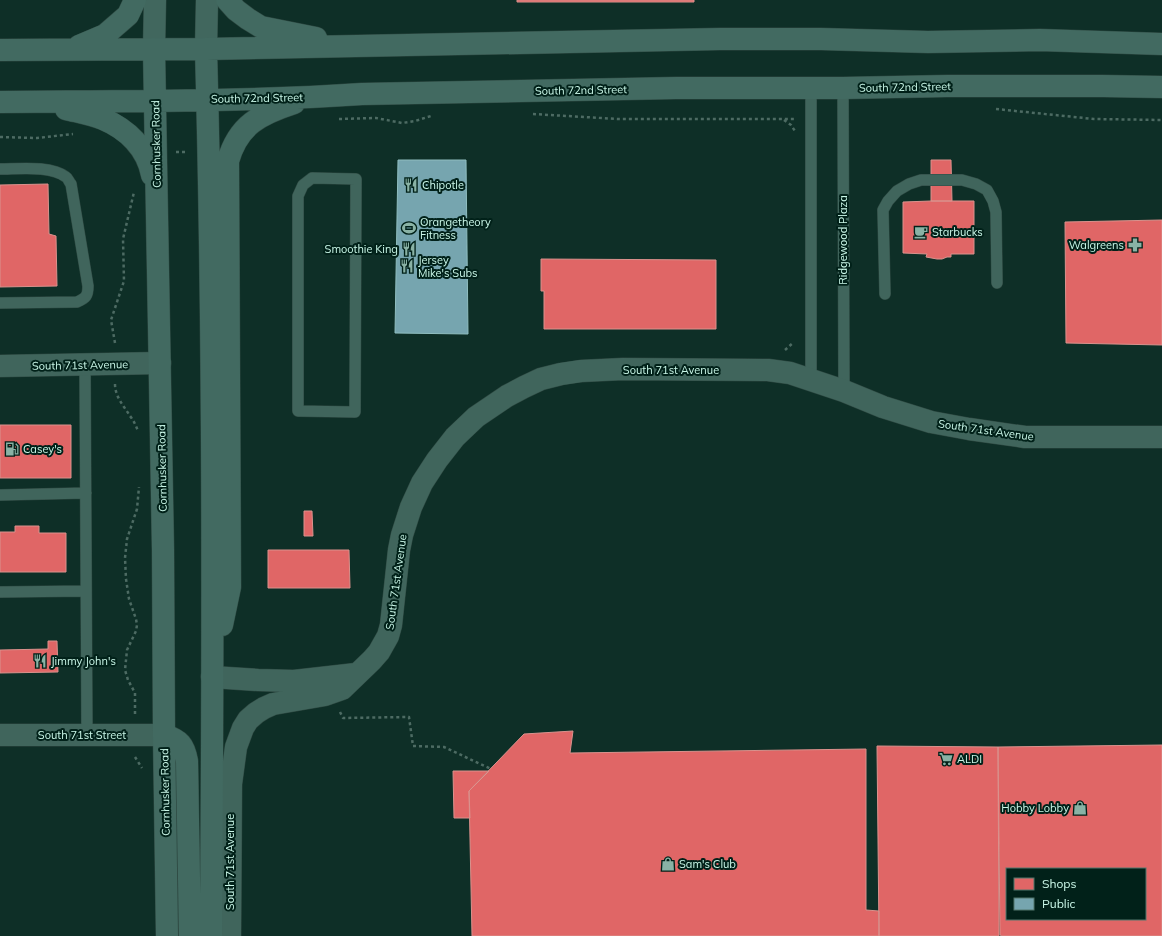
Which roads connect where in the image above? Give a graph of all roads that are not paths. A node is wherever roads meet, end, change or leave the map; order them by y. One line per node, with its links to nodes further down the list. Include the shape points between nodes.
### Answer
1 (135, 0): 7 (main road, via 128,15 105,36)
2 (155, 0): 8 (main road, Cornhusker Road)
3 (207, 0): 9 (main road)
4 (227, 0): 6 (main road, via 236,10 262,27)
5 (1162, 44): 6 (main road, via 1040,40 928,42 720,39)
6 (355, 46): 9 (main road)
7 (71, 49): 8 (main road); 10 (main road)
8 (154, 49): 9 (main road); 17 (main road, Cornhusker Road)
9 (206, 49): 15 (main road)
10 (0, 50)
11 (1162, 87): 13 (main road, South 72nd Street)
12 (811, 88): 13 (main road, South 72nd Street); 14 (main road, South 72nd Street, via 676,88); 27 (lane)
13 (843, 88): 28 (lane, Ridgewood Plaza)
14 (313, 97): 15 (main road, South 72nd Street); 36 (main road, via 268,112 252,121 231,149 228,161 230,587)
15 (208, 99): 17 (main road, South 72nd Street); 36 (main road)
16 (38, 101): 17 (main road, South 72nd Street); 18 (main road, South 72nd Street); 20 (main road, via 103,119 131,135 142,149 151,168)
17 (155, 101): 20 (main road, Cornhusker Road)
18 (0, 102)
19 (0, 169): 23 (lane, via 48,169 67,177 71,184 88,286 88,293 84,299 77,302)
20 (156, 200): 24 (main road, Cornhusker Road)
21 (997, 283): 22 (lane, via 996,212 987,190 962,180 921,180 897,191 883,210)
22 (885, 294)
23 (0, 303)
24 (160, 363): 25 (street, South 71st Avenue); 39 (main road, Cornhusker Road)
25 (85, 365): 26 (street, South 71st Avenue); 31 (lane)
26 (0, 366)
27 (811, 380): 28 (street, South 71st Avenue); 35 (street, South 71st Avenue, via 768,370 581,371 541,380 507,396 476,417 455,437 422,483 402,535 388,636 379,652)
28 (844, 391): 30 (street, South 71st Avenue, via 931,422 969,429 1025,437)
29 (355, 412): 29 (lane, via 356,179 312,178 303,185 298,196 298,411)
30 (1162, 437)
31 (86, 493): 32 (lane); 33 (lane)
32 (0, 495)
33 (86, 591): 34 (lane); 38 (lane)
34 (0, 592)
35 (357, 674): 36 (street, via 294,682); 43 (street, South 71st Avenue, via 342,689 264,708 248,720 243,728 236,747 231,784)
36 (212, 677): 42 (main road)
37 (0, 734): 38 (street, South 71st Street)
38 (87, 735): 39 (street, South 71st Street)
39 (164, 735): 40 (main road, Cornhusker Road); 41 (main road, via 181,744 187,761)
40 (167, 936)
41 (190, 936)
42 (211, 936)
43 (230, 936)

